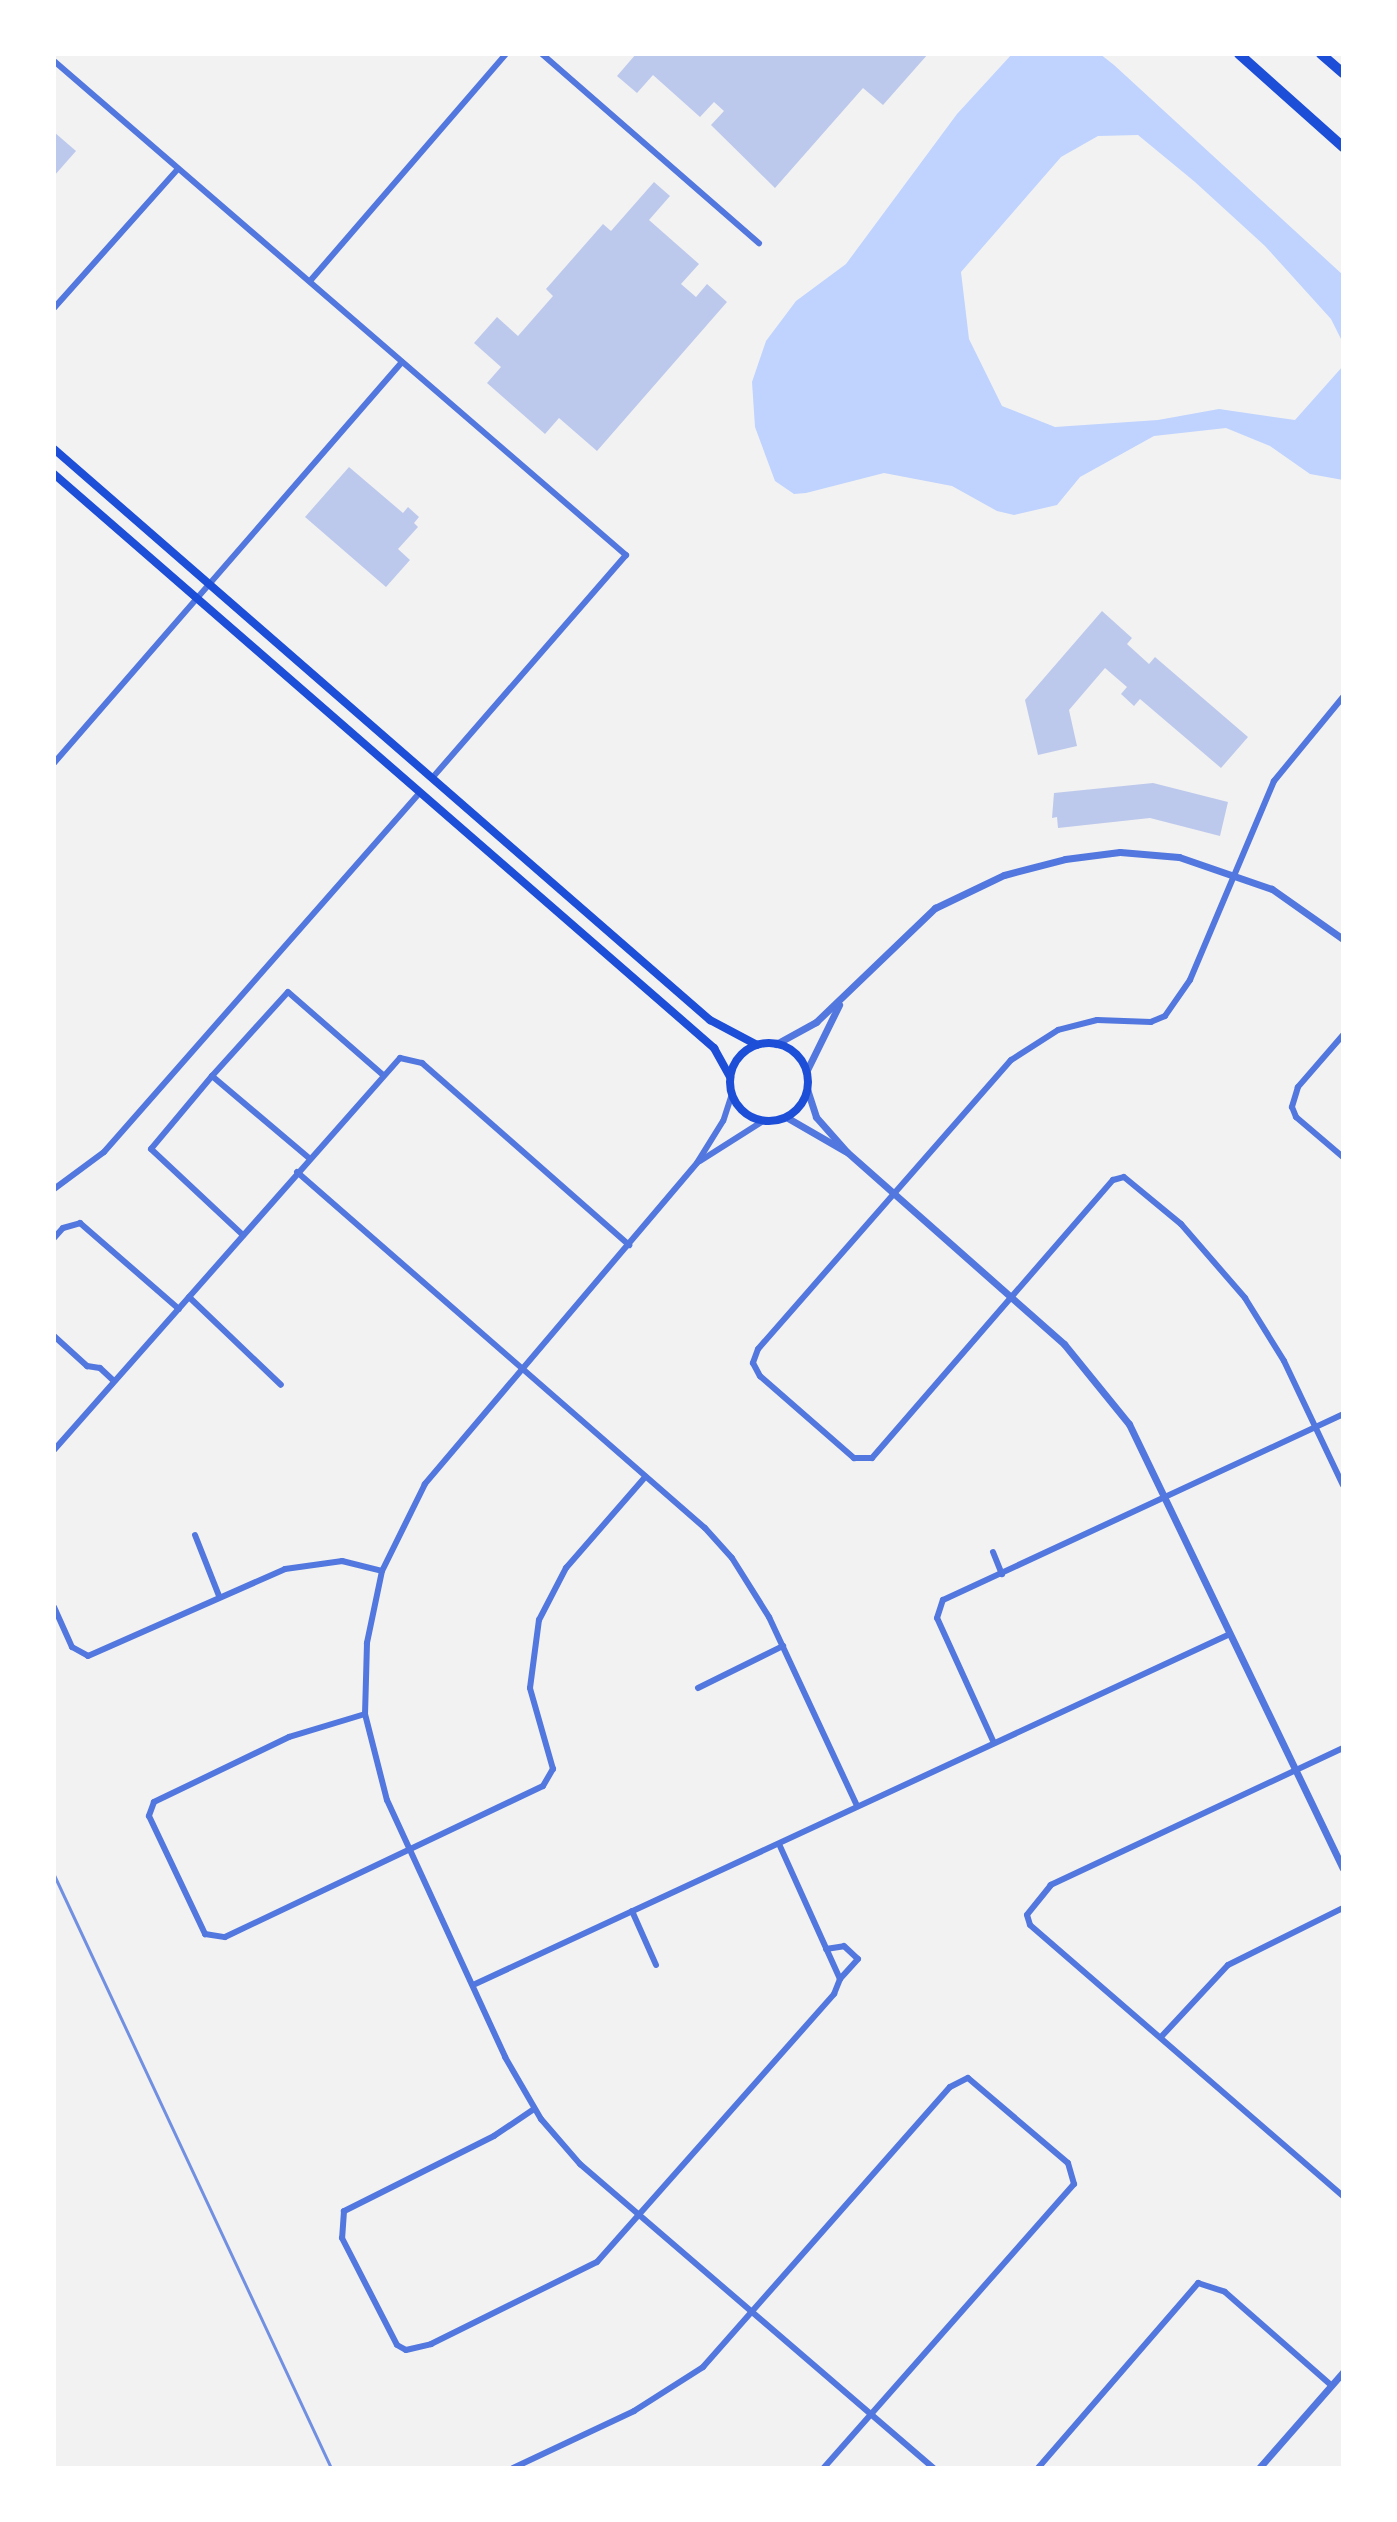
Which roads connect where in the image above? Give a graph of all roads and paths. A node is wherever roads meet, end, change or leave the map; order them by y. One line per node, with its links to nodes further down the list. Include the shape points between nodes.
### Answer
1 (506, 54): 10 (street)
2 (542, 54): 9 (street)
3 (1239, 54): 7 (highway)
4 (1321, 54): 6 (highway)
5 (54, 61): 8 (street)
6 (1343, 73)
7 (1343, 147)
8 (178, 169): 10 (street); 11 (street)
9 (759, 243)
10 (310, 281): 12 (street)
11 (54, 308)
12 (402, 362): 15 (street); 19 (street, via 626,555)
13 (54, 449): 15 (main road)
14 (54, 474): 16 (main road)
15 (210, 584): 16 (street); 19 (main road)
16 (197, 600): 18 (street); 20 (main road)
17 (1343, 697): 21 (street, via 1274,781)
18 (54, 763)
19 (433, 777): 26 (main road, via 710,1020)
20 (418, 795): 30 (main road, via 714,1048); 40 (street, via 104,1152)
21 (1234, 873): 22 (street, via 1300,905); 23 (street, via 1179,857 1120,852 1025,868 935,908); 41 (street, via 1190,980 1165,1016 1151,1022 1097,1020 1058,1030 1023,1050)
22 (1343, 939)
23 (842, 999): 25 (street, via 804,1032); 27 (street)
24 (1343, 1035): 36 (street, via 1298,1087 1292,1107 1296,1117)
25 (776, 1044): 26 (main road); 27 (main road, via 797,1056)
26 (757, 1045): 30 (main road, via 737,1059)
27 (806, 1072): 31 (main road)
28 (382, 1074): 29 (street, via 288,992); 37 (street); 44 (street, via 400,1058 414,1058)
29 (212, 1076): 37 (street); 42 (street, via 151,1149)
30 (730, 1077): 32 (main road)
31 (807, 1089): 33 (main road); 35 (street, via 816,1117)
32 (732, 1094): 34 (main road, via 742,1110); 38 (street, via 723,1121)
33 (786, 1117): 34 (main road); 35 (street)
34 (763, 1121): 38 (street, via 736,1133)
35 (847, 1152): 41 (street)
36 (1343, 1157)
37 (309, 1158): 39 (street)
38 (697, 1163): 44 (street)
39 (297, 1172): 42 (street); 49 (street)
40 (54, 1189)
41 (893, 1194): 46 (street); 46 (street, via 754,1355 760,1376 854,1458 872,1458)
42 (243, 1235): 45 (street)
43 (54, 1238): 47 (street, via 63,1228 80,1223)
44 (629, 1245): 49 (street)
45 (189, 1297): 47 (street); 51 (street)
46 (1012, 1297): 53 (street, via 1113,1180 1131,1180 1181,1224 1245,1298); 57 (street, via 1097,1381 1129,1424)
47 (179, 1309): 50 (street)
48 (54, 1336): 50 (street, via 87,1366 100,1368)
49 (523, 1368): 55 (street); 60 (street, via 425,1484)
50 (114, 1381): 54 (street)
51 (281, 1385)
52 (1343, 1414): 53 (street)
53 (1316, 1426): 56 (street); 57 (street)
54 (54, 1450)
55 (645, 1477): 65 (street, via 732,1558); 73 (street, via 566,1568 539,1620 530,1688 541,1740 551,1757 549,1779)
56 (1343, 1485)
57 (1165, 1497): 61 (street); 64 (street)
58 (195, 1535): 62 (street)
59 (993, 1552): 61 (street)
60 (382, 1571): 62 (street, via 342,1561 307,1564); 67 (street, via 367,1643)
61 (1002, 1574): 68 (street, via 937,1608 941,1630)
62 (219, 1596): 63 (street, via 88,1656 72,1647)
63 (54, 1607)
64 (1228, 1635): 68 (street); 70 (street)
65 (783, 1646): 66 (street); 71 (street)
66 (698, 1688)
67 (365, 1714): 73 (street, via 387,1800); 73 (street, via 289,1737 160,1797 149,1816 199,1924 205,1934 219,1938)
68 (994, 1743): 71 (street)
69 (1343, 1748): 70 (street)
70 (1293, 1771): 74 (street); 81 (street, via 1051,1885 1030,1905 1030,1925)
71 (857, 1806): 72 (street)
72 (779, 1844): 76 (street); 77 (street)
73 (410, 1849): 80 (street)
74 (1343, 1868)
75 (1343, 1908): 81 (street, via 1228,1965)
76 (632, 1911): 78 (street); 80 (street)
77 (826, 1949): 79 (street); 79 (street, via 844,1946 858,1959)
78 (656, 1965)
79 (840, 1979): 84 (street, via 834,1994)
80 (473, 1985): 82 (street)
81 (1161, 2037): 83 (street)
82 (534, 2109): 84 (street, via 580,2164); 84 (street, via 494,2136 344,2211 342,2238 397,2345 406,2350 431,2344 585,2270)
83 (1343, 2196)
84 (641, 2215): 85 (street)
85 (753, 2313): 88 (street); 88 (street, via 950,2087 968,2078 985,2089 1068,2163 1075,2180); 89 (street, via 703,2367 668,2392)
86 (1343, 2372): 87 (street)
87 (1331, 2385): 92 (street, via 1225,2292 1198,2283); 93 (street)
88 (872, 2417): 90 (street); 91 (street)
89 (513, 2468)
90 (824, 2468)
91 (933, 2468)
92 (1038, 2468)
93 (1259, 2468)

